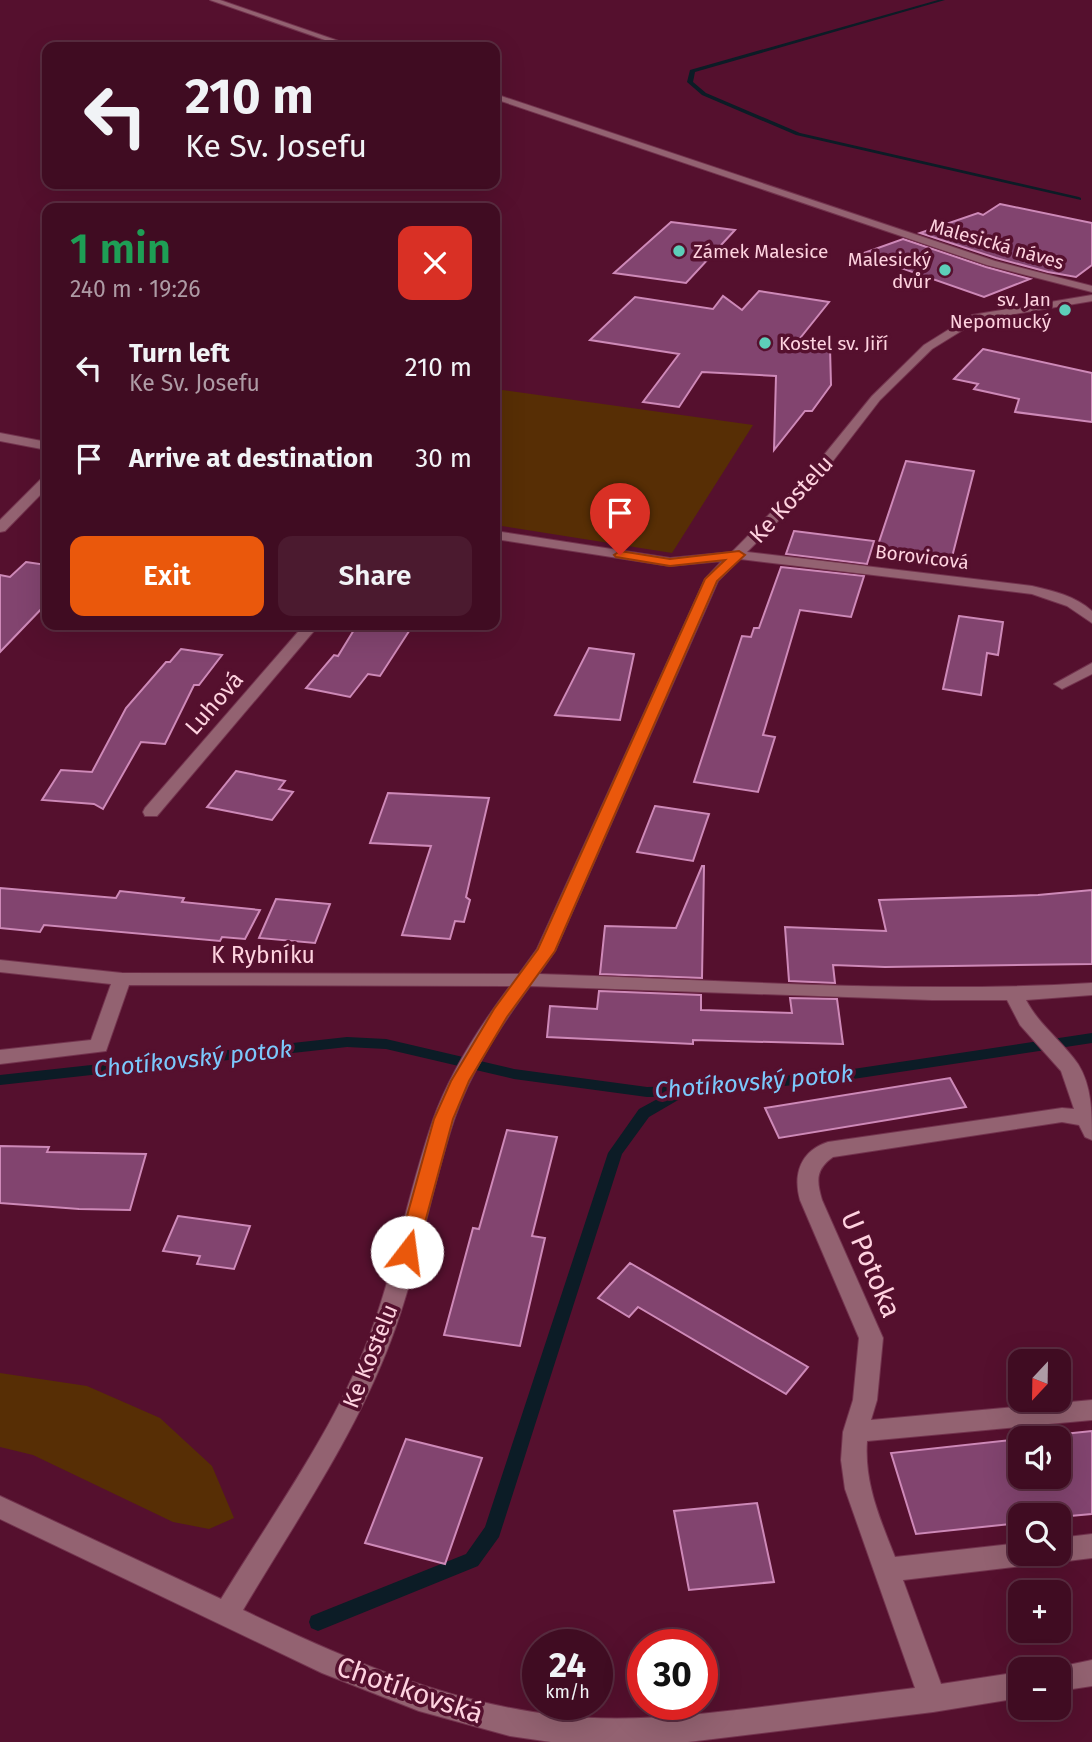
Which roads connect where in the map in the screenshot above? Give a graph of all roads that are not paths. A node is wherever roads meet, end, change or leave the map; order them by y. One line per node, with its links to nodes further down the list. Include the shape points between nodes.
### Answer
1 (213, 0): 2 (street)
2 (337, 42)
3 (500, 98): 4 (street, Malesická náves, via 991,263)
4 (1092, 289)
5 (1092, 298): 11 (street, Ke Kostelu, via 976,317 928,347 876,398 817,474)
6 (0, 437): 7 (street)
7 (42, 445)
8 (42, 486): 9 (street)
9 (0, 528)
10 (500, 536): 11 (street, Borovicová, via 670,562)
11 (739, 555): 12 (street, Borovicová, via 1032,590 1063,598 1083,608); 19 (street, Ke Kostelu, via 712,579 546,951)
12 (1092, 619)
13 (308, 630): 16 (street, Luhová)
14 (1092, 667): 15 (street)
15 (1062, 684)
16 (151, 812)
17 (0, 966): 18 (street, K Rybníku)
18 (122, 979): 19 (street, K Rybníku); 22 (street, via 99,1046)
19 (527, 980): 21 (street); 31 (street, Ke Kostelu, via 500,1013 460,1081 444,1119 394,1299 362,1383)
20 (1092, 989): 21 (street)
21 (1013, 994): 23 (street, U Potoka, via 1027,1020 1070,1068)
22 (0, 1057)
23 (1090, 1123): 25 (street, U Potoka, via 1062,1115 828,1150 816,1158 807,1170 811,1200 871,1338 865,1400)
24 (1092, 1410): 25 (street)
25 (855, 1432): 30 (street, U Potoka, via 857,1489)
26 (0, 1507): 31 (street, Chotíkovská)
27 (1092, 1546): 28 (street)
28 (1071, 1549)
29 (1008, 1556): 30 (street)
30 (886, 1570): 35 (street, U Potoka)
31 (226, 1614): 35 (street, Chotíkovská, via 310,1655 408,1694 500,1720 555,1729 608,1733 699,1728)
32 (1092, 1673): 33 (street)
33 (1071, 1676)
34 (1008, 1687): 35 (street, Chotíkovská)
35 (933, 1699)

